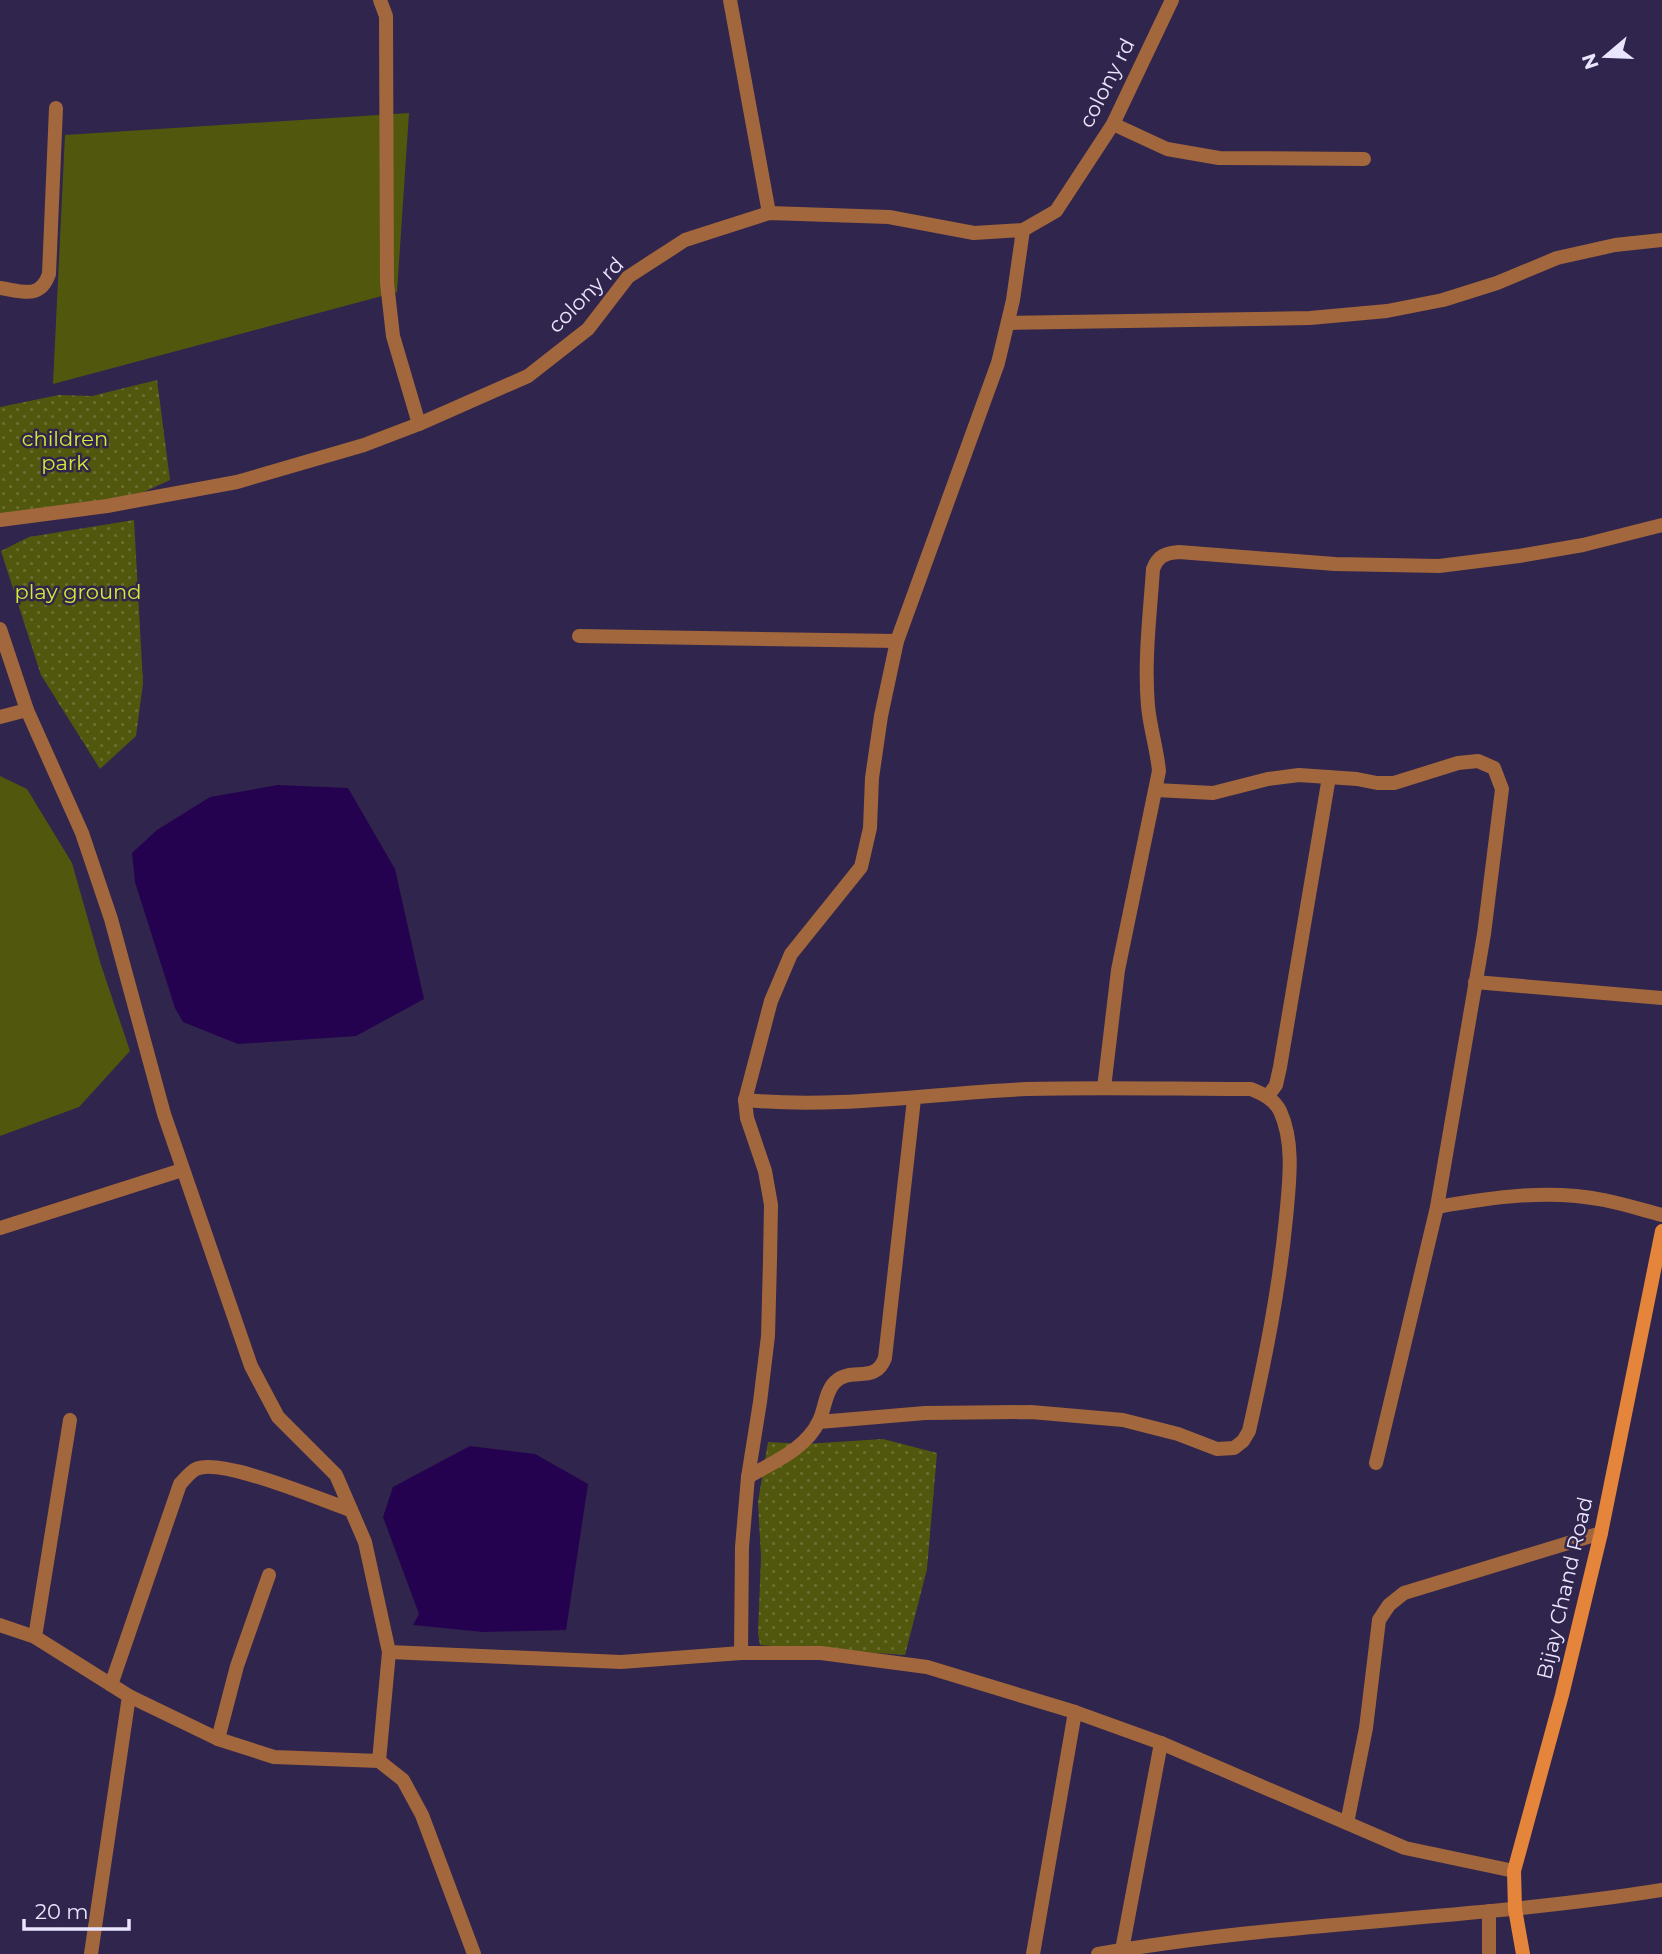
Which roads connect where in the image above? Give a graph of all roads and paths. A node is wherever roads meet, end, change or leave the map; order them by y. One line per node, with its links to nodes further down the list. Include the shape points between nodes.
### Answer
1 (380, 0): 12 (street, via 386,16 387,283 393,336)
2 (730, 0): 7 (street)
3 (1172, 0): 5 (street, colony rd)
4 (56, 108): 10 (street, via 50,274 39,290)
5 (1113, 124): 6 (street, via 1167,149 1219,158); 8 (street, colony rd, via 1056,211)
6 (1364, 159)
7 (769, 213): 8 (street, colony rd, via 889,218 974,233); 12 (street, colony rd, via 685,240 628,277 588,328 528,376)
8 (1023, 230): 11 (street)
9 (1662, 240): 11 (street, via 1558,258 1497,283 1387,312 1310,318)
10 (0, 288)
11 (1008, 323): 17 (street, via 998,363)
12 (419, 424): 13 (street, colony rd, via 237,482)
13 (0, 520)
14 (1662, 525): 21 (street, via 1583,545 1439,566 1167,553 1153,569 1147,674 1159,771)
15 (0, 629): 18 (street)
16 (579, 636): 17 (street)
17 (897, 641): 27 (street, via 881,716 870,828 861,867 791,954 771,1001)
18 (27, 710): 19 (street); 28 (street, via 82,833 111,919)
19 (0, 717)
20 (1329, 777): 21 (street, via 1268,779 1213,793); 22 (street, via 1394,783 1458,763 1478,761 1494,768 1502,789); 25 (street, via 1280,1067)
21 (1156, 790): 24 (street, via 1118,970)
22 (1475, 982): 23 (street); 29 (street)
23 (1662, 998)
24 (1104, 1088): 25 (street, via 1251,1089); 26 (street)
25 (1268, 1096): 34 (street, via 1279,1110 1290,1160 1285,1228 1249,1431 1234,1448 1217,1449 1123,1420 1031,1412 925,1413)
26 (914, 1099): 27 (street, via 799,1104); 34 (street, via 885,1358 875,1372 838,1379)
27 (745, 1100): 36 (street, via 771,1205 768,1336)
28 (182, 1170): 31 (street); 37 (street, via 251,1366 278,1417 336,1475)
29 (1437, 1207): 30 (street, via 1555,1194 1604,1200); 35 (street)
30 (1662, 1215)
31 (0, 1228)
32 (1662, 1231): 38 (main road, Bijay Chand Road)
33 (70, 1420): 41 (street)
34 (819, 1422): 36 (street, via 807,1439)
35 (1376, 1463)
36 (748, 1477): 43 (street)
37 (351, 1510): 42 (street, via 365,1542); 44 (street, via 252,1475 220,1467 196,1469 180,1484)
38 (1601, 1533): 50 (street, via 1404,1593 1389,1605 1378,1620 1366,1728); 51 (main road, Bijay Chand Road)
39 (270, 1574): 47 (street, via 237,1666)
40 (0, 1625): 41 (street)
41 (35, 1637): 44 (street)
42 (389, 1653): 43 (street, via 621,1662); 49 (street)
43 (741, 1653): 46 (street, via 821,1653 927,1667)
44 (111, 1685): 45 (street)
45 (129, 1696): 47 (street); 57 (street)
46 (1075, 1712): 48 (street); 59 (street)
47 (218, 1739): 49 (street, via 274,1758)
48 (1161, 1743): 50 (street); 56 (street)
49 (379, 1761): 58 (street, via 403,1780 422,1815)
50 (1347, 1824): 51 (street, via 1405,1848)
51 (1514, 1871): 53 (main road, Bijay Chand Road)
52 (1662, 1890): 53 (street)
53 (1515, 1909): 54 (street); 62 (main road, Bijay Chand Road)
54 (1489, 1910): 55 (street); 61 (street)
55 (1160, 1949): 56 (street)
56 (1122, 1950): 60 (street)
57 (91, 1954)
58 (474, 1954)
59 (1033, 1954)
60 (1098, 1954)
61 (1489, 1954)
62 (1523, 1954)

